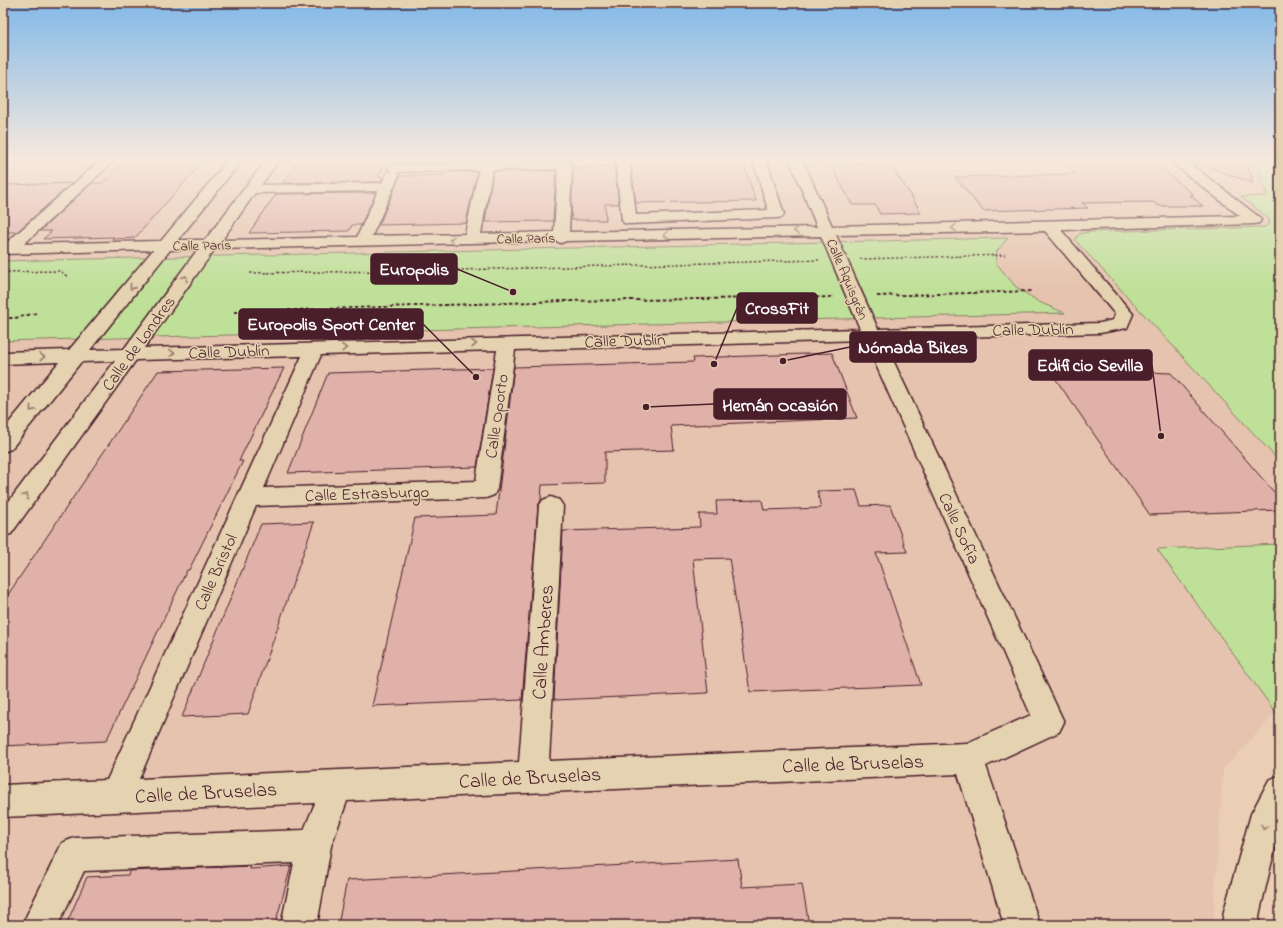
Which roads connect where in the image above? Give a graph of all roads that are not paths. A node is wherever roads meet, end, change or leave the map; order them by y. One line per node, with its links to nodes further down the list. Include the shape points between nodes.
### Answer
1 (59, 202): 18 (main road)
2 (201, 202): 17 (main road)
3 (240, 202): 16 (main road, Calle de Londres)
4 (380, 202): 15 (main road)
5 (479, 202): 14 (main road)
6 (563, 202): 13 (main road)
7 (627, 202): 8 (main road, via 629,220 777,214)
8 (773, 202)
9 (814, 202): 12 (main road, Calle Aquisgrán)
10 (1231, 202): 11 (main road, Calle París, via 1254,220)
11 (1049, 226): 12 (main road, Calle París, one-way to 12); 19 (main road, Calle Dublín, via 1124,314 1121,324 1100,328)
12 (827, 231): 13 (main road, Calle París, one-way to 13); 19 (main road, Calle Aquisgrán)
13 (561, 238): 14 (main road, Calle París)
14 (472, 240): 15 (main road, Calle París, one-way to 15)
15 (362, 242): 16 (main road, Calle París)
16 (209, 245): 17 (main road, Calle París); 22 (main road, Calle de Londres, one-way to 16)
17 (165, 246): 18 (main road, Calle París); 23 (main road, one-way to 23)
18 (6, 249)
19 (871, 334): 20 (main road, Calle Dublín); 30 (main road, Calle Sofía)
20 (507, 344): 21 (main road, Calle Dublín, one-way to 20); 26 (main road, Calle Oporto)
21 (314, 349): 22 (main road, Calle Dublín, one-way to 21); 27 (main road, Calle Bristol)
22 (130, 354): 23 (main road, Calle Dublín); 29 (main road, Calle de Londres, one-way to 22)
23 (76, 355): 24 (main road, Calle Dublín, one-way to 23); 25 (main road, one-way to 25)
24 (3, 358)
25 (3, 444)
26 (486, 489): 27 (main road, Calle Estrasburgo)
27 (249, 496): 35 (main road, Calle Bristol)
28 (551, 506): 32 (main road, Calle Amberes)
29 (3, 527)
30 (1049, 722): 31 (main road, Calle de Bruselas)
31 (968, 758): 32 (main road, Calle de Bruselas); 40 (main road)
32 (533, 777): 33 (main road, Calle de Bruselas)
33 (337, 786): 35 (main road, Calle de Bruselas); 37 (main road)
34 (1280, 791): 41 (main road, one-way to 41, via 1267,814)
35 (116, 796): 36 (main road, Calle de Bruselas)
36 (3, 801)
37 (314, 846): 38 (main road, via 74,855); 39 (main road)
38 (40, 925)
39 (299, 925)
40 (1022, 925)
41 (1240, 925)

